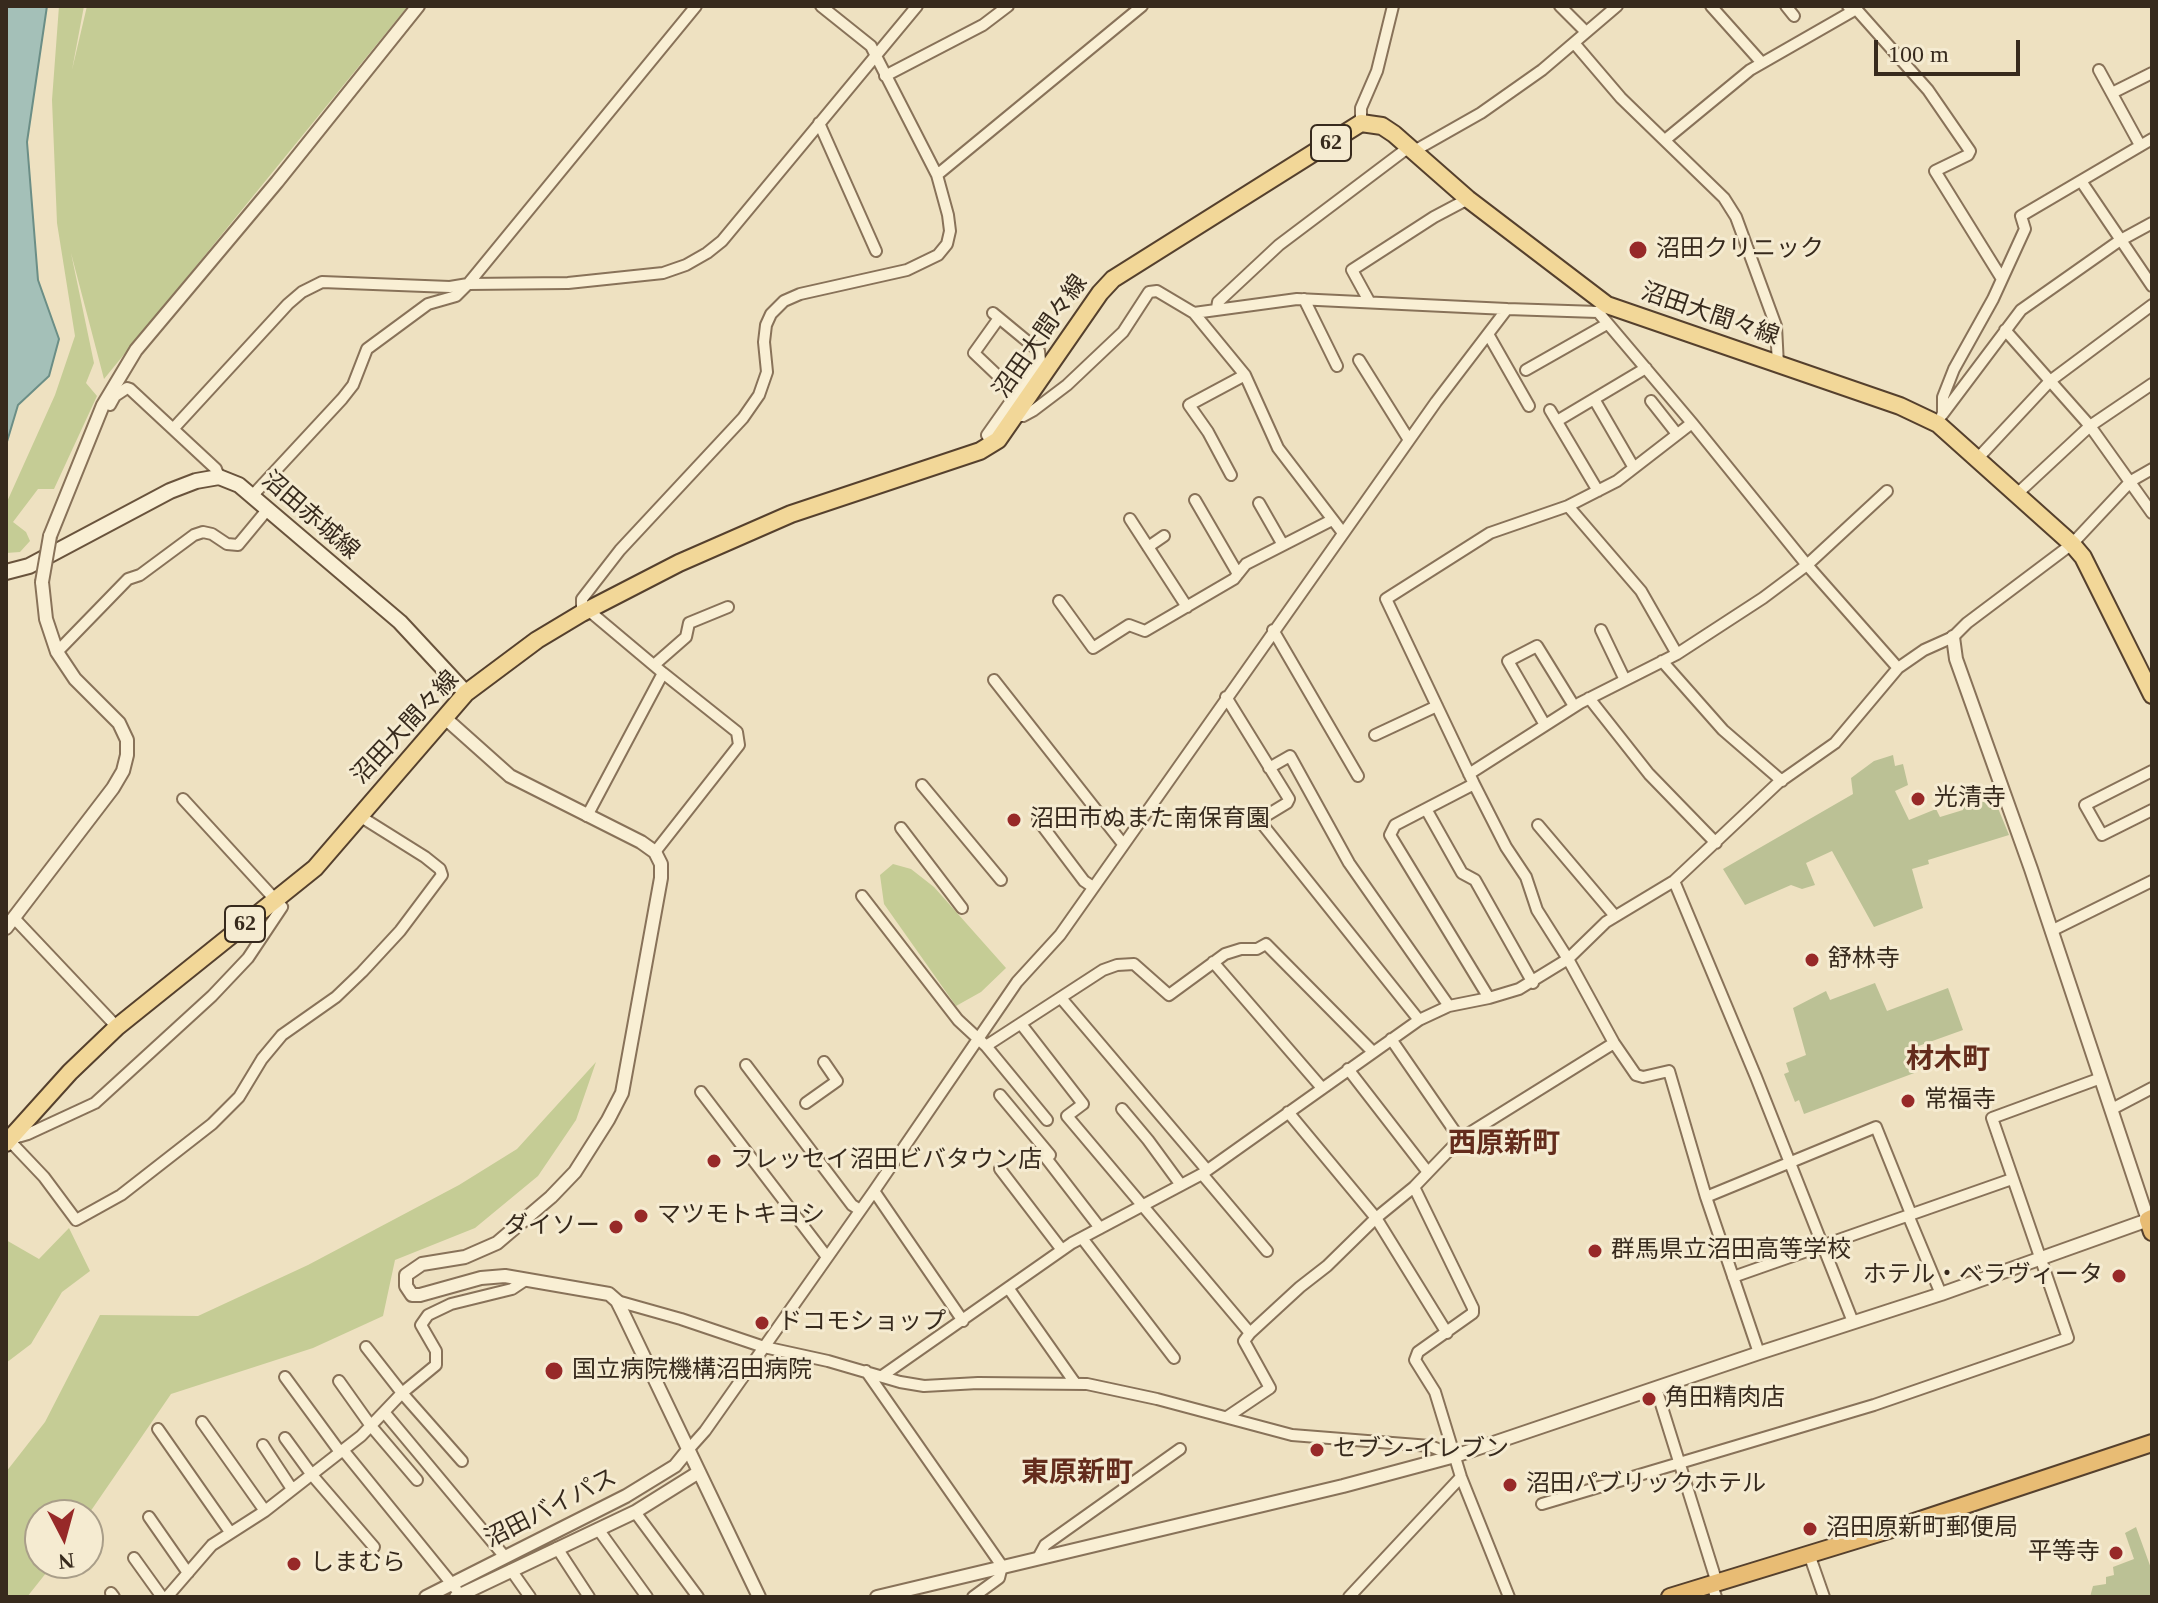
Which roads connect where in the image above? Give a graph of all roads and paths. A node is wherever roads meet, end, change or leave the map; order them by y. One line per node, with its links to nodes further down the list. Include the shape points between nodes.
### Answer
1 (418, 6): 58 (street, via 136,350)
2 (696, 6): 35 (street)
3 (821, 6): 16 (street, via 871,46)
4 (917, 6): 16 (street)
5 (1008, 6): 20 (street, via 983,25)
6 (1142, 6): 28 (street)
7 (1393, 6): 23 (street)
8 (1560, 6): 14 (street)
9 (1711, 6): 17 (street)
10 (1786, 6): 13 (street)
11 (1613, 7): 14 (street)
12 (1850, 8): 17 (street); 34 (street, via 1928,90 1970,151 1935,171)
13 (1794, 16)
14 (1586, 32): 15 (street)
15 (1574, 43): 25 (street); 27 (street, via 1481,113)
16 (876, 56): 20 (street); 22 (street)
17 (1762, 63): 25 (street)
18 (2099, 70): 21 (street)
19 (2152, 73): 21 (street)
20 (885, 76): 28 (street)
21 (2112, 93): 26 (street)
22 (819, 123): 33 (street); 35 (street, via 722,241 686,265 663,273 568,283)
23 (1361, 123): 27 (main road, 沼田大間々線 / 62, via 1382,126); 61 (main road, 沼田大間々線 / 62, via 1113,279)
24 (2152, 139): 26 (street)
25 (1665, 140): 48 (street, via 1724,198 1736,217 1776,326)
26 (2140, 145): 29 (street)
27 (1411, 149): 30 (main road, 沼田大間々線 / 62); 40 (street, via 1279,245)
28 (937, 175): 98 (street, via 950,231 947,244 938,255 907,270 800,294 771,314 764,342 767,372 759,395 620,550 582,599)
29 (2081, 181): 32 (street); 34 (street, via 2021,216 2025,229)
30 (1468, 199): 38 (street, via 1352,270); 42 (main road, 沼田大間々線 / 62)
31 (2152, 223): 32 (street)
32 (2119, 241): 36 (street); 45 (street, via 2021,310)
33 (876, 251)
34 (2002, 279): 62 (street, via 1954,369)
35 (468, 284): 66 (street, via 322,282 288,304); 79 (street, via 456,296 428,304 367,349 353,385)
36 (2152, 286)
37 (1304, 299): 38 (street); 40 (street); 49 (street)
38 (1369, 301): 41 (street)
39 (2152, 305): 53 (street)
40 (1217, 308): 43 (street)
41 (1507, 309): 42 (street); 46 (street)
42 (1602, 309): 44 (street); 48 (main road, 沼田大間々線 / 62)
43 (1194, 313): 52 (street); 61 (street, via 1157,291 1149,292 1123,332 1067,385 1034,410)
44 (1607, 324): 50 (street); 51 (street)
45 (2005, 330): 53 (street); 62 (street)
46 (1488, 334): 59 (street); 68 (street)
47 (1359, 360): 68 (street)
48 (1778, 365): 62 (main road, 沼田大間々線 / 62)
49 (1337, 366)
50 (1646, 368): 56 (street); 64 (street)
51 (1526, 370)
52 (1245, 375): 73 (street, via 1189,405); 86 (street, via 1278,448)
53 (2050, 381): 65 (street); 70 (street)
54 (2152, 384): 65 (street)
55 (1016, 393): 55 (street, via 1040,360 1039,351 996,315 974,353); 69 (street, via 987,435)
56 (1594, 399): 63 (street); 71 (street)
57 (1651, 401): 67 (street)
58 (103, 405): 66 (street, via 109,406 127,388); 102 (street, bridge, via 50,536 42,582)
59 (1529, 406)
60 (1550, 410): 63 (street)
61 (1014, 416): 69 (main road, 沼田大間々線 / 62)
62 (1941, 418): 70 (main road, 沼田大間々線 / 62)
63 (1557, 421): 76 (street)
64 (1692, 423): 67 (street); 92 (street)
65 (2090, 426): 75 (street); 78 (street)
66 (173, 429): 74 (street)
67 (1677, 434): 71 (street)
68 (1409, 440): 87 (street)
69 (992, 444): 98 (main road, 沼田大間々線 / 62, via 791,514)
70 (1979, 457): 78 (main road, 沼田大間々線 / 62)
71 (1634, 468): 76 (street)
72 (2152, 469): 75 (street)
73 (1231, 475)
74 (219, 477): 79 (main road, 沼田赤城線); 93 (main road, via 170,491 29,566)
75 (2131, 481): 84 (street); 89 (street)
76 (1598, 491): 82 (street)
77 (1887, 491): 92 (street)
78 (2018, 493): 89 (main road, 沼田大間々線 / 62)
79 (252, 496): 83 (main road, 沼田赤城線)
80 (1195, 500): 94 (street)
81 (1259, 503): 90 (street)
82 (1568, 506): 103 (street, via 1641,591); 113 (street, via 1490,533 1386,599)
83 (267, 510): 102 (street, via 238,545 203,532 128,579); 109 (main road, 沼田赤城線, via 400,622)
84 (2152, 513)
85 (1130, 519): 91 (street)
86 (1332, 520): 87 (street); 90 (street)
87 (1343, 533): 99 (street)
88 (1164, 536): 91 (street)
89 (2072, 544): 101 (street); 110 (main road, 沼田大間々線 / 62)
90 (1283, 545): 94 (street, via 1246,564)
91 (1148, 547): 97 (street)
92 (1807, 565): 103 (street); 105 (street)
93 (6, 572)
94 (1238, 574): 97 (street)
95 (1059, 601): 97 (street, via 1093,648 1129,625 1145,631)
96 (728, 607): 106 (street, via 689,623 686,637)
97 (1187, 607)
98 (585, 611): 106 (street); 109 (main road, 沼田大間々線 / 62)
99 (1273, 630): 111 (street); 120 (street)
100 (1601, 630): 108 (street)
101 (1953, 637): 105 (street); 144 (street, via 1956,659)
102 (57, 652): 143 (street, via 75,679 119,723 127,755 113,788)
103 (1677, 654): 104 (street)
104 (1662, 661): 108 (street); 122 (street, via 1723,730)
105 (1898, 668): 122 (street, via 1844,734)
106 (658, 669): 128 (street); 134 (street, via 737,732 739,745)
107 (994, 680): 133 (street)
108 (1625, 680): 112 (street)
109 (466, 693): 115 (main road, 沼田大間々線 / 62)
110 (2152, 695)
111 (1226, 697): 118 (street); 133 (street)
112 (1589, 698): 114 (street); 132 (street, via 1649,774)
113 (1437, 706): 117 (street); 121 (street)
114 (1574, 706): 116 (street); 116 (street, via 1537,646 1508,661)
115 (445, 718): 127 (main road, 沼田大間々線 / 62); 128 (street, via 510,776)
116 (1545, 725): 121 (street)
117 (1375, 735)
118 (1269, 768): 150 (street, via 1290,756 1349,863); 151 (street, via 1289,799 1259,820)
119 (2152, 771): 126 (street, via 2085,805 2102,835)
120 (1358, 776)
121 (1471, 779): 125 (street); 145 (street, via 1526,877 1537,910)
122 (1782, 781): 132 (street)
123 (922, 785): 135 (street)
124 (183, 799): 140 (street)
125 (1426, 809): 147 (street, via 1462,873 1475,880); 149 (street, via 1395,825 1390,835)
126 (2152, 810)
127 (358, 815): 140 (main road, 沼田大間々線 / 62, via 315,868); 172 (street, via 425,857 442,875 362,972 282,1035 217,1120 121,1195 76,1220)
128 (587, 816): 134 (street)
129 (1038, 820): 138 (street)
130 (1538, 825): 142 (street)
131 (901, 828): 141 (street)
132 (1716, 843): 136 (street)
133 (1123, 844): 138 (street)
134 (655, 852): 195 (street, via 661,878 653,924 622,1093 608,1120 575,1172 497,1243 465,1257 422,1264 406,1275 406,1286 412,1295 420,1295 481,1278)
135 (1001, 880)
136 (1674, 881): 142 (street); 173 (street)
137 (2152, 881): 144 (street)
138 (1093, 887): 155 (street, via 1060,935 1017,982)
139 (862, 896): 155 (street, via 958,1020)
140 (275, 899): 153 (main road, 沼田大間々線 / 62); 172 (street, via 282,907 248,958 135,1069 95,1103)
141 (962, 908)
142 (1615, 916): 145 (street)
143 (10, 923): 153 (street)
144 (2051, 931): 161 (street)
145 (1568, 959): 147 (street); 156 (street)
146 (1213, 962): 148 (street, via 1169,995 1126,963 1103,970); 157 (street, via 1266,944); 162 (street)
147 (1533, 983): 149 (street)
148 (1061, 998): 152 (street); 176 (street)
149 (1489, 998): 150 (street)
150 (1449, 1006): 151 (street)
151 (1419, 1020): 154 (street)
152 (1021, 1024): 155 (street); 182 (street, via 1083,1104 1067,1116)
153 (117, 1027): 172 (main road, 沼田大間々線 / 62)
154 (1391, 1039): 157 (street); 171 (street)
155 (983, 1042): 170 (street); 180 (street)
156 (1614, 1043): 171 (street); 181 (street, via 1636,1075 1669,1071)
157 (1373, 1052): 160 (street)
158 (824, 1062): 166 (street, via 837,1081)
159 (746, 1065): 183 (street)
160 (1348, 1069): 162 (street); 175 (street)
161 (2101, 1078): 168 (street); 177 (street, via 1992,1118)
162 (1322, 1088): 169 (street)
163 (2152, 1088): 168 (street)
164 (701, 1092): 192 (street)
165 (1000, 1095): 187 (street)
166 (806, 1103)
167 (1122, 1109): 178 (street)
168 (2112, 1109): 186 (street)
169 (1288, 1112): 176 (street); 185 (street)
170 (1047, 1120)
171 (1460, 1139): 175 (street)
172 (7, 1140)
173 (1790, 1162): 181 (street); 184 (street, via 1876,1127); 189 (street)
174 (1000, 1169): 190 (street)
175 (1427, 1171): 179 (street)
176 (1204, 1172): 178 (street); 191 (street)
177 (2012, 1179): 184 (street); 193 (street)
178 (1181, 1185): 182 (street)
179 (1414, 1187): 185 (street); 202 (street, via 1473,1308)
180 (874, 1191): 183 (street); 199 (street)
181 (1706, 1197): 194 (street)
182 (1143, 1205): 187 (street); 201 (street)
183 (860, 1210): 192 (street)
184 (1910, 1214): 189 (street); 197 (street)
185 (1376, 1218): 201 (street); 202 (street)
186 (2151, 1223): 193 (street)
187 (1100, 1228): 188 (street)
188 (1082, 1238): 190 (street); 206 (street)
189 (1823, 1245): 194 (street); 200 (street)
190 (1062, 1250): 196 (street)
191 (1267, 1251)
192 (827, 1257): 204 (street)
193 (2040, 1259): 197 (street); 227 (street, via 2068,1338 1874,1405)
194 (1733, 1277): 205 (street)
195 (527, 1279): 198 (street, via 599,1291); 213 (street, via 512,1289 428,1315 421,1325 436,1351 436,1365)
196 (1009, 1289): 199 (street); 211 (street)
197 (1941, 1294): 200 (street)
198 (617, 1301): 204 (street); 223 (street)
199 (963, 1321): 208 (street)
200 (1853, 1322): 205 (street)
201 (1250, 1333): 215 (street, via 1244,1341 1270,1388)
202 (1447, 1333): 225 (street, via 1418,1352 1415,1360 1435,1392)
203 (366, 1347): 213 (street)
204 (764, 1347): 207 (street); 223 (street)
205 (1759, 1353): 212 (street)
206 (1174, 1358)
207 (866, 1371): 208 (street); 245 (street)
208 (882, 1376): 211 (street, via 924,1386)
209 (285, 1377): 224 (street)
210 (339, 1381): 217 (street)
211 (1075, 1383): 215 (street)
212 (1656, 1388): 225 (street); 227 (street)
213 (402, 1393): 214 (street); 226 (street)
214 (384, 1412): 217 (street); 242 (street)
215 (1227, 1417): 225 (street, via 1292,1435 1430,1446)
216 (202, 1422): 234 (street)
217 (371, 1426): 224 (street); 231 (street)
218 (158, 1429): 238 (street)
219 (285, 1438): 229 (street)
220 (2152, 1443): 241 (highway)
221 (263, 1445): 232 (street)
222 (1180, 1449): 244 (street, via 1045,1545)
223 (688, 1450): 228 (street); 242 (street, 沼田バイパス, via 675,1466 626,1496)
224 (342, 1451): 229 (street); 249 (street)
225 (1455, 1456): 230 (street); 244 (street)
226 (462, 1461)
227 (1680, 1462): 233 (street); 248 (street)
228 (699, 1472): 235 (street, 沼田バイパス); 257 (street)
229 (312, 1475): 232 (street); 239 (street)
230 (1461, 1477): 259 (street); 260 (street)
231 (417, 1480)
232 (292, 1489): 234 (street)
233 (1542, 1504)
234 (265, 1511): 238 (street)
235 (635, 1512): 237 (street, 沼田バイパス); 256 (street)
236 (149, 1517): 247 (street)
237 (598, 1529): 240 (street, 沼田バイパス); 255 (street)
238 (230, 1532): 247 (street)
239 (374, 1547)
240 (557, 1548): 246 (street, 沼田バイパス); 254 (street)
241 (1809, 1554): 248 (highway); 262 (street)
242 (505, 1557): 249 (street, 沼田バイパス)
243 (134, 1558): 251 (street)
244 (1038, 1558): 245 (street)
245 (1002, 1566): 250 (street, via 999,1578); 258 (street)
246 (511, 1570): 249 (street, 沼田バイパス); 253 (street)
247 (188, 1573): 251 (street)
248 (1715, 1588): 261 (highway)
249 (458, 1593): 252 (street, 沼田バイパス)
250 (975, 1596)
251 (165, 1597)
252 (426, 1597)
253 (530, 1597)
254 (589, 1597)
255 (647, 1597)
256 (698, 1597)
257 (759, 1597)
258 (877, 1597)
259 (1349, 1597)
260 (1509, 1597)
261 (1670, 1597)
262 (1824, 1597)

